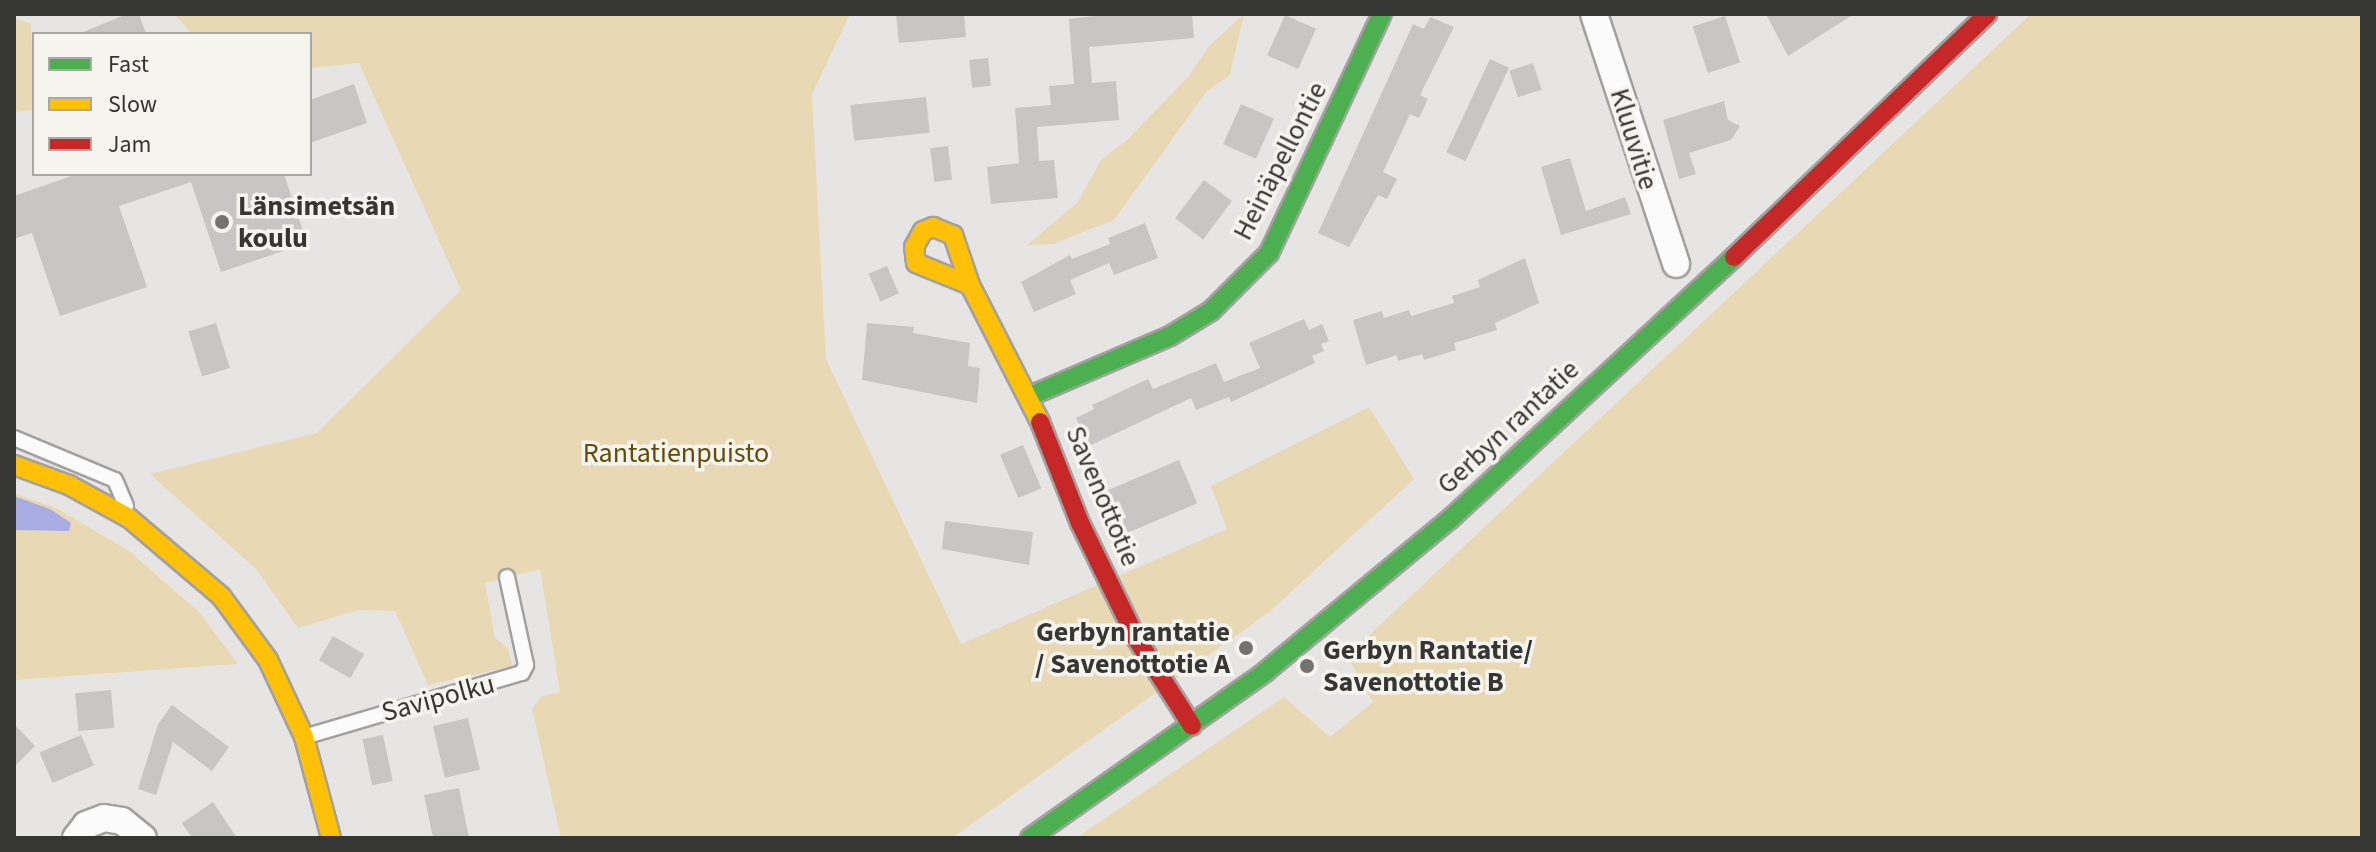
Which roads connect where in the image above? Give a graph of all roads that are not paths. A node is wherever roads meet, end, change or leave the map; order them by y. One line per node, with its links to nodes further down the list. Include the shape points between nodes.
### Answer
1 (1382, 14): 6 (street, Heinäpellontie, via 1269,253 1211,311 1170,336)
2 (1594, 14): 4 (street, Kluuvitie)
3 (1987, 14): 11 (street, Gerbyn rantatie, via 1792,203 1449,520 1298,648)
4 (1676, 264)
5 (970, 285): 6 (street, Savenottotie)
6 (1030, 396): 11 (street, Savenottotie, via 1080,523 1129,623)
7 (14, 438): 9 (lane, via 115,480)
8 (14, 465): 9 (street, via 69,485)
9 (129, 518): 12 (street, via 221,596 268,660)
10 (507, 577): 12 (lane, Savipolku, via 526,665 522,673)
11 (1192, 726): 16 (street, Gerbyn rantatie)
12 (304, 737): 15 (street)
13 (76, 838): 14 (street, via 86,825 104,818 122,821)
14 (143, 838)
15 (331, 838)
16 (1030, 838)

